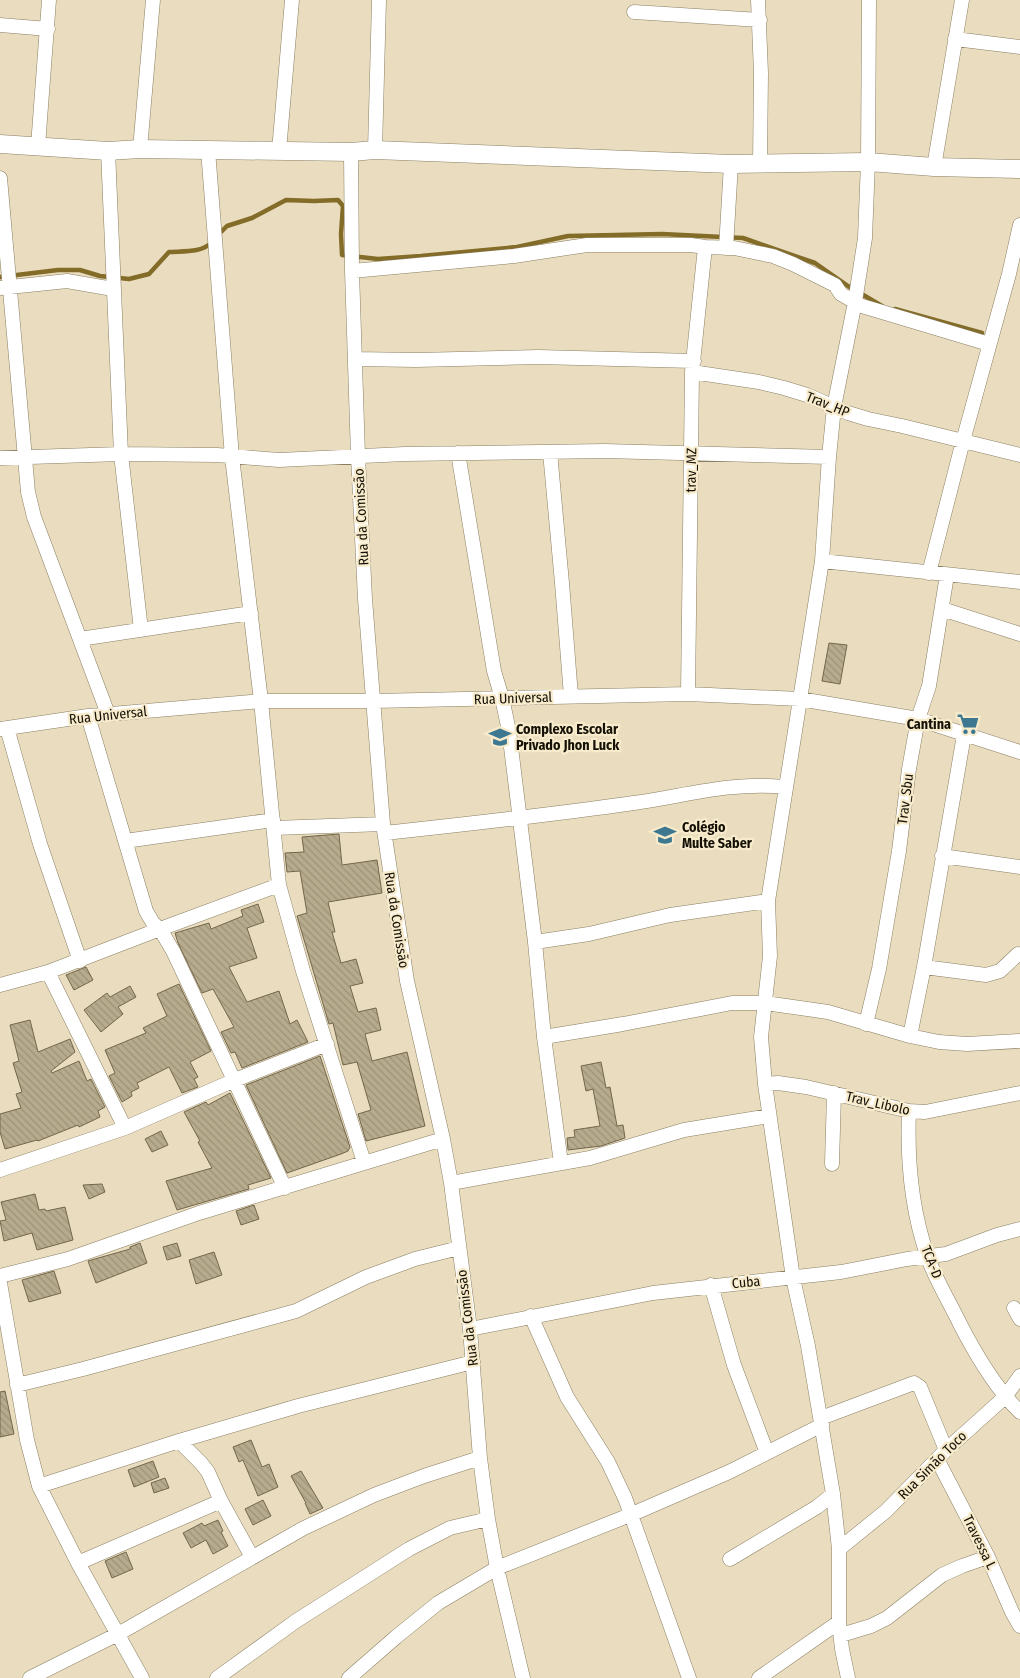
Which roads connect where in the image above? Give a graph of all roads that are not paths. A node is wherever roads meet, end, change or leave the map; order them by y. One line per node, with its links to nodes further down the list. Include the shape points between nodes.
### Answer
1 (49, 0): 11 (street)
2 (153, 0): 17 (street)
3 (292, 0): 20 (street)
4 (379, 0): 19 (street)
5 (758, 0): 9 (street)
6 (869, 0): 22 (street)
7 (962, 0): 12 (street)
8 (634, 12): 9 (street)
9 (760, 20): 24 (street)
10 (0, 25): 11 (street)
11 (48, 29): 15 (street)
12 (955, 39): 13 (street); 25 (street)
13 (1020, 47)
14 (0, 144): 15 (street)
15 (38, 146): 16 (street)
16 (108, 150): 17 (street); 33 (street)
17 (140, 150): 18 (street)
18 (208, 150): 20 (street); 47 (street)
19 (375, 150): 21 (street); 23 (street)
20 (279, 151): 21 (street)
21 (351, 152): 31 (street, Rua da Comissão)
22 (868, 162): 24 (street); 25 (street); 34 (street, via 865,238)
23 (731, 164): 24 (street); 30 (street)
24 (760, 164)
25 (934, 167): 26 (street)
26 (1020, 169)
27 (0, 178): 32 (street)
28 (1020, 225): 35 (street)
29 (705, 247): 30 (street); 31 (street, via 587,245 514,256); 37 (street, trav_MZ)
30 (726, 248): 34 (street, via 758,252 793,264 835,286)
31 (352, 271): 36 (street, Rua da Comissão)
32 (5, 288): 33 (street, via 66,281); 46 (street)
33 (113, 289): 43 (street)
34 (855, 302): 35 (street); 38 (street)
35 (989, 344): 39 (street)
36 (354, 359): 37 (street, Trav_HP, via 538,357); 45 (street, Rua da Comissão)
37 (693, 366): 38 (street, Trav_HP, via 784,388); 42 (street, trav_MZ)
38 (834, 407): 39 (street, Trav_HP, via 868,419); 48 (street)
39 (963, 441): 44 (street, Trav_HP); 51 (street)
40 (550, 452): 41 (street); 42 (street); 60 (street)
41 (458, 453): 45 (street); 61 (street, via 494,671)
42 (692, 453): 48 (street); 59 (street, trav_MZ)
43 (121, 454): 46 (street); 47 (street); 56 (street)
44 (1020, 455)
45 (358, 456): 47 (street, via 279,460); 64 (street, Rua da Comissão)
46 (25, 457): 49 (street); 58 (street, via 34,517)
47 (232, 457): 55 (street)
48 (828, 457): 50 (street)
49 (0, 458)
50 (822, 561): 51 (street); 62 (street)
51 (930, 573): 52 (street)
52 (947, 575): 53 (street); 54 (street, Trav_Sbu)
53 (1020, 582)
54 (942, 609): 57 (street); 67 (street, Trav_Sbu, via 929,686)
55 (250, 613): 56 (street); 63 (street)
56 (141, 630): 58 (street)
57 (1020, 634)
58 (80, 639): 65 (street)
59 (688, 694): 60 (street, Rua Universal); 62 (street, Rua Universal)
60 (571, 696): 61 (street, Rua Universal)
61 (502, 698): 64 (street, Rua Universal); 72 (street)
62 (800, 699): 67 (street, Rua Universal); 71 (street)
63 (261, 701): 64 (street, Rua Universal); 65 (street, Rua Universal); 73 (street)
64 (374, 701): 74 (street, Rua da Comissão)
65 (108, 714): 66 (street, Rua Universal)
66 (88, 716): 68 (street, Rua Universal); 75 (street)
67 (918, 719): 69 (street, Rua Universal); 88 (street, Trav_Sbu, via 879,969)
68 (3, 728): 83 (street)
69 (964, 735): 70 (street, Rua Universal); 76 (street)
70 (1020, 752)
71 (785, 786): 72 (street, via 732,787); 79 (street)
72 (519, 819): 74 (street); 81 (street)
73 (274, 824): 74 (street); 75 (street); 78 (street)
74 (384, 828): 100 (street, Rua da Comissão, via 407,982)
75 (125, 841): 80 (street, via 146,911 152,923)
76 (942, 856): 77 (street); 84 (street)
77 (1020, 867)
78 (279, 885): 80 (street); 92 (street)
79 (768, 901): 81 (street, via 670,915 589,934); 87 (street, via 770,956)
80 (160, 928): 83 (street); 93 (street)
81 (535, 942): 90 (street)
82 (1018, 954): 84 (street, via 1000,971 986,975)
83 (80, 960): 85 (street)
84 (924, 968): 89 (street)
85 (48, 972): 86 (street); 99 (street)
86 (0, 985)
87 (765, 1003): 88 (street, via 828,1012); 90 (street, via 732,1003); 94 (street, via 761,1037)
88 (866, 1024): 89 (street)
89 (910, 1036): 91 (street, via 967,1044)
90 (544, 1037): 102 (street)
91 (1020, 1041)
92 (327, 1044): 93 (street); 101 (street)
93 (235, 1080): 99 (street); 106 (street)
94 (765, 1084): 95 (street, Trav_Libolo, via 778,1083); 98 (street)
95 (834, 1093): 97 (street, Trav_Libolo); 103 (street)
96 (1020, 1093): 97 (street, Trav_Libolo, via 925,1112)
97 (908, 1111): 109 (street, TCA-D, via 910,1180)
98 (769, 1116): 102 (street, via 684,1130 590,1158); 111 (street)
99 (125, 1128): 104 (street)
100 (443, 1139): 101 (street); 105 (street, Rua da Comissão)
101 (364, 1162): 106 (street)
102 (561, 1163): 105 (street)
103 (832, 1164)
104 (0, 1170)
105 (451, 1183): 108 (street, Rua da Comissão)
106 (285, 1188): 110 (street, via 68,1259)
107 (1020, 1229): 109 (street, Cuba, via 946,1254)
108 (459, 1248): 115 (street, Rua da Comissão); 118 (street, via 415,1259 366,1277 296,1311)
109 (927, 1256): 111 (street, Cuba); 119 (street, TCA-D, via 973,1350)
110 (0, 1276)
111 (794, 1278): 113 (street, Cuba); 121 (street)
112 (0, 1283): 118 (street)
113 (711, 1285): 114 (street, Cuba); 123 (street, via 734,1365)
114 (531, 1316): 115 (street, Cuba); 129 (street, via 567,1397 608,1462)
115 (470, 1329): 116 (street, Rua da Comissão)
116 (473, 1362): 122 (street, via 298,1406); 125 (street, Rua da Comissão)
117 (1020, 1376): 119 (street, Rua Simão Toco)
118 (17, 1385): 126 (street)
119 (1004, 1397): 120 (street, TCA-D); 124 (street, Rua Simão Toco)
120 (1020, 1412)
121 (822, 1421): 123 (street, Travessa L); 124 (street, Travessa L, via 914,1384 920,1387); 127 (street)
122 (179, 1442): 126 (street); 128 (street, via 208,1472)
123 (767, 1453): 129 (street, Travessa L)
124 (942, 1455): 131 (street, Rua Simão Toco, via 886,1511); 133 (street, Travessa L)
125 (480, 1458): 130 (street, Rua da Comissão); 132 (street, via 374,1495)
126 (39, 1486): 135 (street)
127 (833, 1494): 131 (street); 134 (street, via 818,1507)
128 (221, 1501): 132 (street); 135 (street)
129 (630, 1515): 136 (street, Travessa L); 145 (street)
130 (488, 1519): 136 (street, Rua da Comissão); 142 (street, via 450,1528 409,1549)
131 (839, 1549): 138 (street)
132 (252, 1557): 139 (street)
133 (988, 1557): 137 (street, Travessa L); 138 (street, via 942,1575 887,1618 871,1626)
134 (730, 1559)
135 (78, 1563): 139 (street)
136 (497, 1568): 143 (street, Travessa L, via 438,1603); 144 (street, Rua da Comissão)
137 (1020, 1626)
138 (840, 1628): 146 (street); 147 (street)
139 (118, 1634): 140 (street); 141 (street)
140 (30, 1678)
141 (142, 1678)
142 (217, 1678)
143 (349, 1678)
144 (523, 1678)
145 (689, 1678)
146 (759, 1678)
147 (848, 1678)

